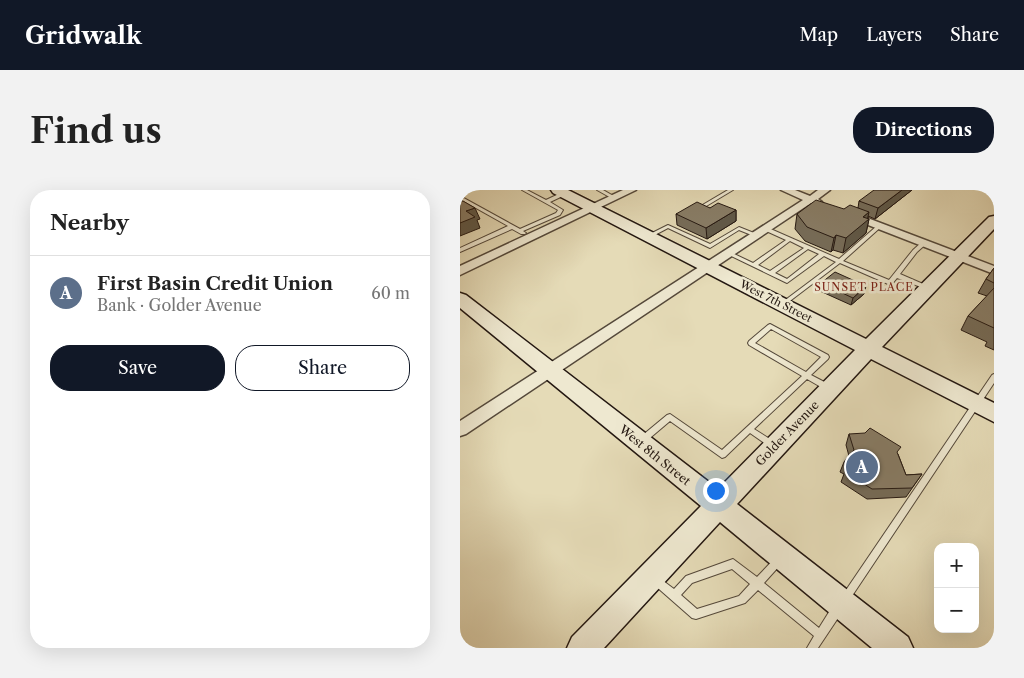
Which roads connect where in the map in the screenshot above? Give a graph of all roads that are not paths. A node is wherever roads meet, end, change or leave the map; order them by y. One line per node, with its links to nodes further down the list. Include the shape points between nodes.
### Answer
1 (468, 190): 8 (lane)
2 (524, 190): 9 (lane)
3 (599, 190): 11 (lane)
4 (631, 190): 11 (street)
5 (730, 190): 14 (lane)
6 (786, 190): 12 (street)
7 (825, 190): 12 (street)
8 (460, 193)
9 (556, 195): 13 (main road, West 7th Street); 20 (lane, via 560,212)
10 (460, 197): 19 (lane)
11 (615, 198): 13 (street)
12 (811, 199): 18 (street); 21 (street)
13 (593, 208): 22 (main road, West 7th Street); 23 (street)
14 (692, 212)
15 (994, 220): 30 (main road, Golder Avenue)
16 (676, 221): 17 (lane)
17 (668, 226): 21 (lane, via 710,246 739,228); 22 (lane)
18 (880, 226): 25 (street); 31 (lane)
19 (511, 227): 20 (lane); 27 (lane)
20 (519, 231): 23 (lane)
21 (761, 232): 24 (lane); 28 (street)
22 (649, 236): 33 (main road, West 7th Street)
23 (531, 238): 35 (street)
24 (790, 239): 26 (lane); 32 (lane)
25 (924, 243): 30 (street); 37 (lane)
26 (808, 247): 29 (lane); 36 (lane)
27 (460, 250)
28 (728, 253): 32 (lane); 33 (street)
29 (823, 254): 31 (lane); 36 (lane, via 787,281)
30 (958, 257): 34 (street); 38 (main road, Golder Avenue)
31 (840, 261): 37 (lane, via 890,282); 40 (lane)
32 (754, 265): 36 (lane)
33 (708, 266): 40 (main road, West 7th Street); 42 (street)
34 (994, 270)
35 (460, 271)
36 (771, 273)
37 (896, 275): 38 (lane)
38 (928, 288): 41 (main road, Golder Avenue)
39 (460, 299): 42 (main road, West 8th Street)
40 (782, 305): 41 (main road, West 7th Street)
41 (868, 348): 45 (main road, Golder Avenue); 46 (main road, West 7th Street)
42 (550, 370): 48 (street); 50 (main road, West 8th Street)
43 (806, 376): 43 (lane, via 826,358 770,326 751,343); 45 (lane); 49 (lane)
44 (994, 377): 46 (lane)
45 (830, 389): 51 (main road, Golder Avenue)
46 (976, 404): 47 (main road, West 7th Street); 57 (lane)
47 (994, 413)
48 (460, 429)
49 (749, 429): 50 (lane, via 722,455 670,417); 51 (lane)
50 (639, 442): 52 (main road, West 8th Street)
51 (774, 446): 52 (main road, Golder Avenue)
52 (718, 506): 53 (main road, West 8th Street); 54 (main road, Golder Avenue)
53 (782, 557): 55 (lane); 57 (main road, West 8th Street)
54 (652, 578): 56 (lane); 59 (main road, Golder Avenue)
55 (757, 586): 56 (lane, via 742,600 696,614); 56 (lane, via 732,564 689,579); 58 (lane)
56 (674, 596)
57 (841, 604): 58 (lane); 61 (main road, West 8th Street)
58 (820, 635): 60 (lane)
59 (583, 648)
60 (812, 648)
61 (897, 648)

